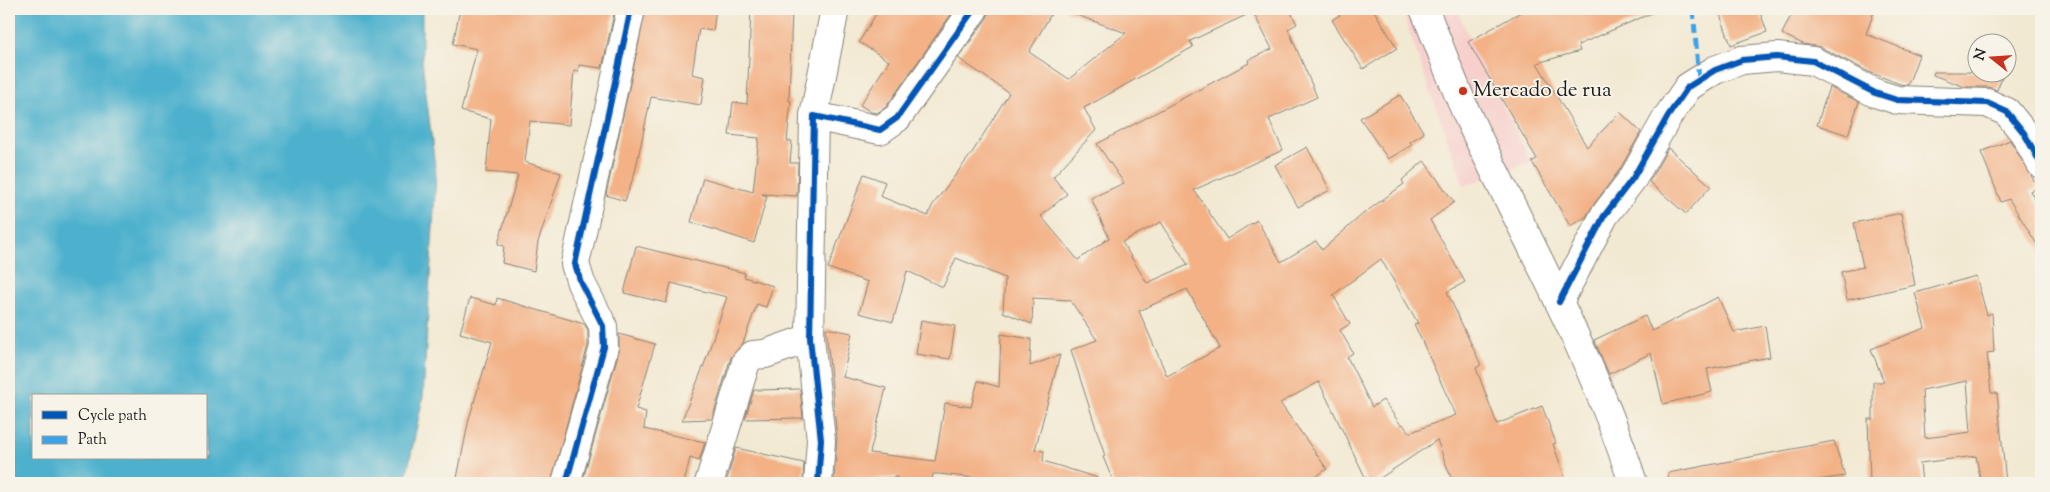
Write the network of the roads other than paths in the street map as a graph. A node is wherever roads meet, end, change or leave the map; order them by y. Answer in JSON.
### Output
{"nodes":[{"id":1,"x":631,"y":9,"type":"edge"},
{"id":2,"x":835,"y":9,"type":"edge"},
{"id":3,"x":974,"y":9,"type":"edge"},
{"id":4,"x":1424,"y":9,"type":"edge"},
{"id":5,"x":814,"y":116,"type":"junction"},
{"id":6,"x":2041,"y":164,"type":"edge"},
{"id":7,"x":1559,"y":302,"type":"junction"},
{"id":8,"x":810,"y":338,"type":"junction"},
{"id":9,"x":566,"y":483,"type":"edge"},
{"id":10,"x":709,"y":483,"type":"edge"},
{"id":11,"x":818,"y":483,"type":"edge"},
{"id":12,"x":1633,"y":483,"type":"edge"}],
"edges":[{"from":1,"to":9,"type":"street"},
{"from":2,"to":5,"type":"street"},
{"from":3,"to":5,"type":"street"},
{"from":4,"to":7,"type":"street"},
{"from":5,"to":8,"type":"street"},
{"from":6,"to":7,"type":"street"},
{"from":7,"to":12,"type":"street"},
{"from":8,"to":10,"type":"street"},
{"from":8,"to":11,"type":"street"}]}
